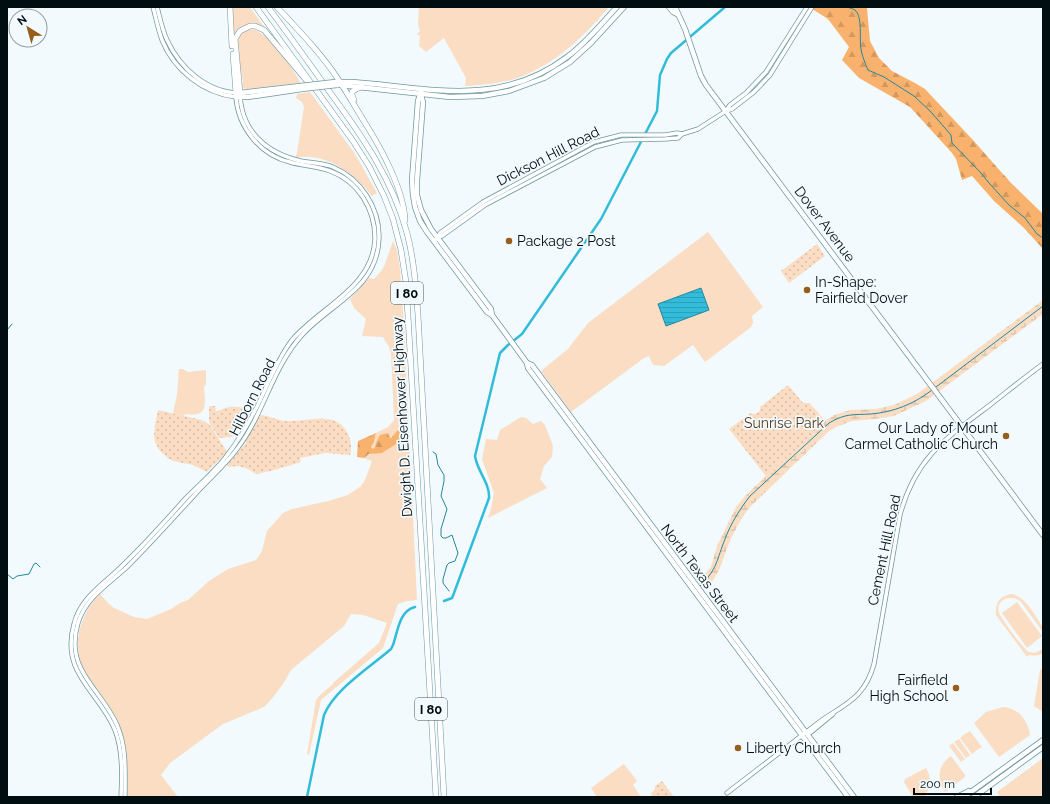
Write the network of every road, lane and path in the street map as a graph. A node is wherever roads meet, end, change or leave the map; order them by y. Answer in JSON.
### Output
{"nodes":[{"id":1,"x":153,"y":7,"type":"edge"},
{"id":2,"x":157,"y":7,"type":"edge"},
{"id":3,"x":230,"y":7,"type":"edge"},
{"id":4,"x":256,"y":7,"type":"edge"},
{"id":5,"x":268,"y":7,"type":"edge"},
{"id":6,"x":277,"y":7,"type":"edge"},
{"id":7,"x":617,"y":7,"type":"edge"},
{"id":8,"x":624,"y":7,"type":"edge"},
{"id":9,"x":669,"y":7,"type":"edge"},
{"id":10,"x":675,"y":7,"type":"edge"},
{"id":11,"x":806,"y":7,"type":"edge"},
{"id":12,"x":812,"y":7,"type":"edge"},
{"id":13,"x":677,"y":14,"type":"junction"},
{"id":14,"x":338,"y":84,"type":"junction"},
{"id":15,"x":362,"y":87,"type":"junction"},
{"id":16,"x":422,"y":89,"type":"junction"},
{"id":17,"x":317,"y":91,"type":"junction"},
{"id":18,"x":421,"y":94,"type":"junction"},
{"id":19,"x":238,"y":95,"type":"junction"},
{"id":20,"x":726,"y":111,"type":"junction"},
{"id":21,"x":371,"y":131,"type":"junction"},
{"id":22,"x":682,"y":134,"type":"junction"},
{"id":23,"x":405,"y":228,"type":"junction"},
{"id":24,"x":436,"y":239,"type":"junction"},
{"id":25,"x":1043,"y":364,"type":"edge"},
{"id":26,"x":962,"y":426,"type":"junction"},
{"id":27,"x":1043,"y":535,"type":"edge"},
{"id":28,"x":804,"y":735,"type":"junction"},
{"id":29,"x":1043,"y":740,"type":"edge"},
{"id":30,"x":1043,"y":747,"type":"edge"},
{"id":31,"x":986,"y":785,"type":"junction"},
{"id":32,"x":727,"y":793,"type":"dead end"},
{"id":33,"x":121,"y":797,"type":"edge"},
{"id":34,"x":125,"y":797,"type":"edge"},
{"id":35,"x":436,"y":797,"type":"edge"},
{"id":36,"x":444,"y":797,"type":"edge"},
{"id":37,"x":848,"y":797,"type":"edge"},
{"id":38,"x":854,"y":797,"type":"edge"},
{"id":39,"x":957,"y":797,"type":"edge"},
{"id":40,"x":964,"y":797,"type":"edge"},
{"id":41,"x":974,"y":797,"type":"edge"},
{"id":42,"x":977,"y":797,"type":"edge"}],
"edges":[{"from":1,"to":19,"type":"street"},
{"from":2,"to":19,"type":"street"},
{"from":3,"to":19,"type":"highway"},
{"from":4,"to":17,"type":"highway","name":"Dwight D. Eisenhower Highway","number":"I 80"},
{"from":5,"to":23,"type":"highway","name":"Dwight D. Eisenhower Highway","number":"I 80"},
{"from":6,"to":14,"type":"highway"},
{"from":7,"to":16,"type":"main road"},
{"from":8,"to":18,"type":"main road"},
{"from":9,"to":13,"type":"main road","name":"Dover Avenue"},
{"from":10,"to":13,"type":"main road","name":"Dover Avenue"},
{"from":11,"to":20,"type":"street","name":"Dickson Hill Road"},
{"from":12,"to":20,"type":"street","name":"Dickson Hill Road"},
{"from":13,"to":20,"type":"main road","name":"Dover Avenue"},
{"from":14,"to":15,"type":"main road"},
{"from":14,"to":16,"type":"main road"},
{"from":14,"to":19,"type":"main road","bridge":true},
{"from":14,"to":21,"type":"highway"},
{"from":15,"to":18,"type":"main road"},
{"from":15,"to":21,"type":"highway"},
{"from":16,"to":18,"type":"main road","name":"North Texas Street"},
{"from":17,"to":19,"type":"highway"},
{"from":17,"to":35,"type":"highway","name":"Dwight D. Eisenhower Highway","number":"I 80"},
{"from":18,"to":24,"type":"main road","name":"North Texas Street"},
{"from":19,"to":33,"type":"street","name":"Hilborn Road"},
{"from":19,"to":34,"type":"street","name":"Hilborn Road"},
{"from":20,"to":22,"type":"street","name":"Dickson Hill Road"},
{"from":20,"to":26,"type":"main road","name":"Dover Avenue"},
{"from":21,"to":23,"type":"highway"},
{"from":22,"to":24,"type":"street","name":"Dickson Hill Road"},
{"from":22,"to":24,"type":"street","name":"Dickson Hill Road"},
{"from":23,"to":36,"type":"highway","name":"Dwight D. Eisenhower Highway","number":"I 80"},
{"from":24,"to":28,"type":"main road","name":"North Texas Street"},
{"from":25,"to":26,"type":"street","name":"Cement Hill Road"},
{"from":26,"to":27,"type":"main road","name":"Dover Avenue"},
{"from":26,"to":28,"type":"street","name":"Cement Hill Road"},
{"from":28,"to":32,"type":"street","name":"Cement Hill Road"},
{"from":28,"to":37,"type":"main road","name":"North Texas Street"},
{"from":28,"to":38,"type":"main road","name":"North Texas Street"},
{"from":29,"to":31,"type":"main road"},
{"from":30,"to":31,"type":"main road"},
{"from":31,"to":39,"type":"main road"},
{"from":31,"to":40,"type":"main road"},
{"from":31,"to":41,"type":"main road"},
{"from":31,"to":42,"type":"main road"}]}
